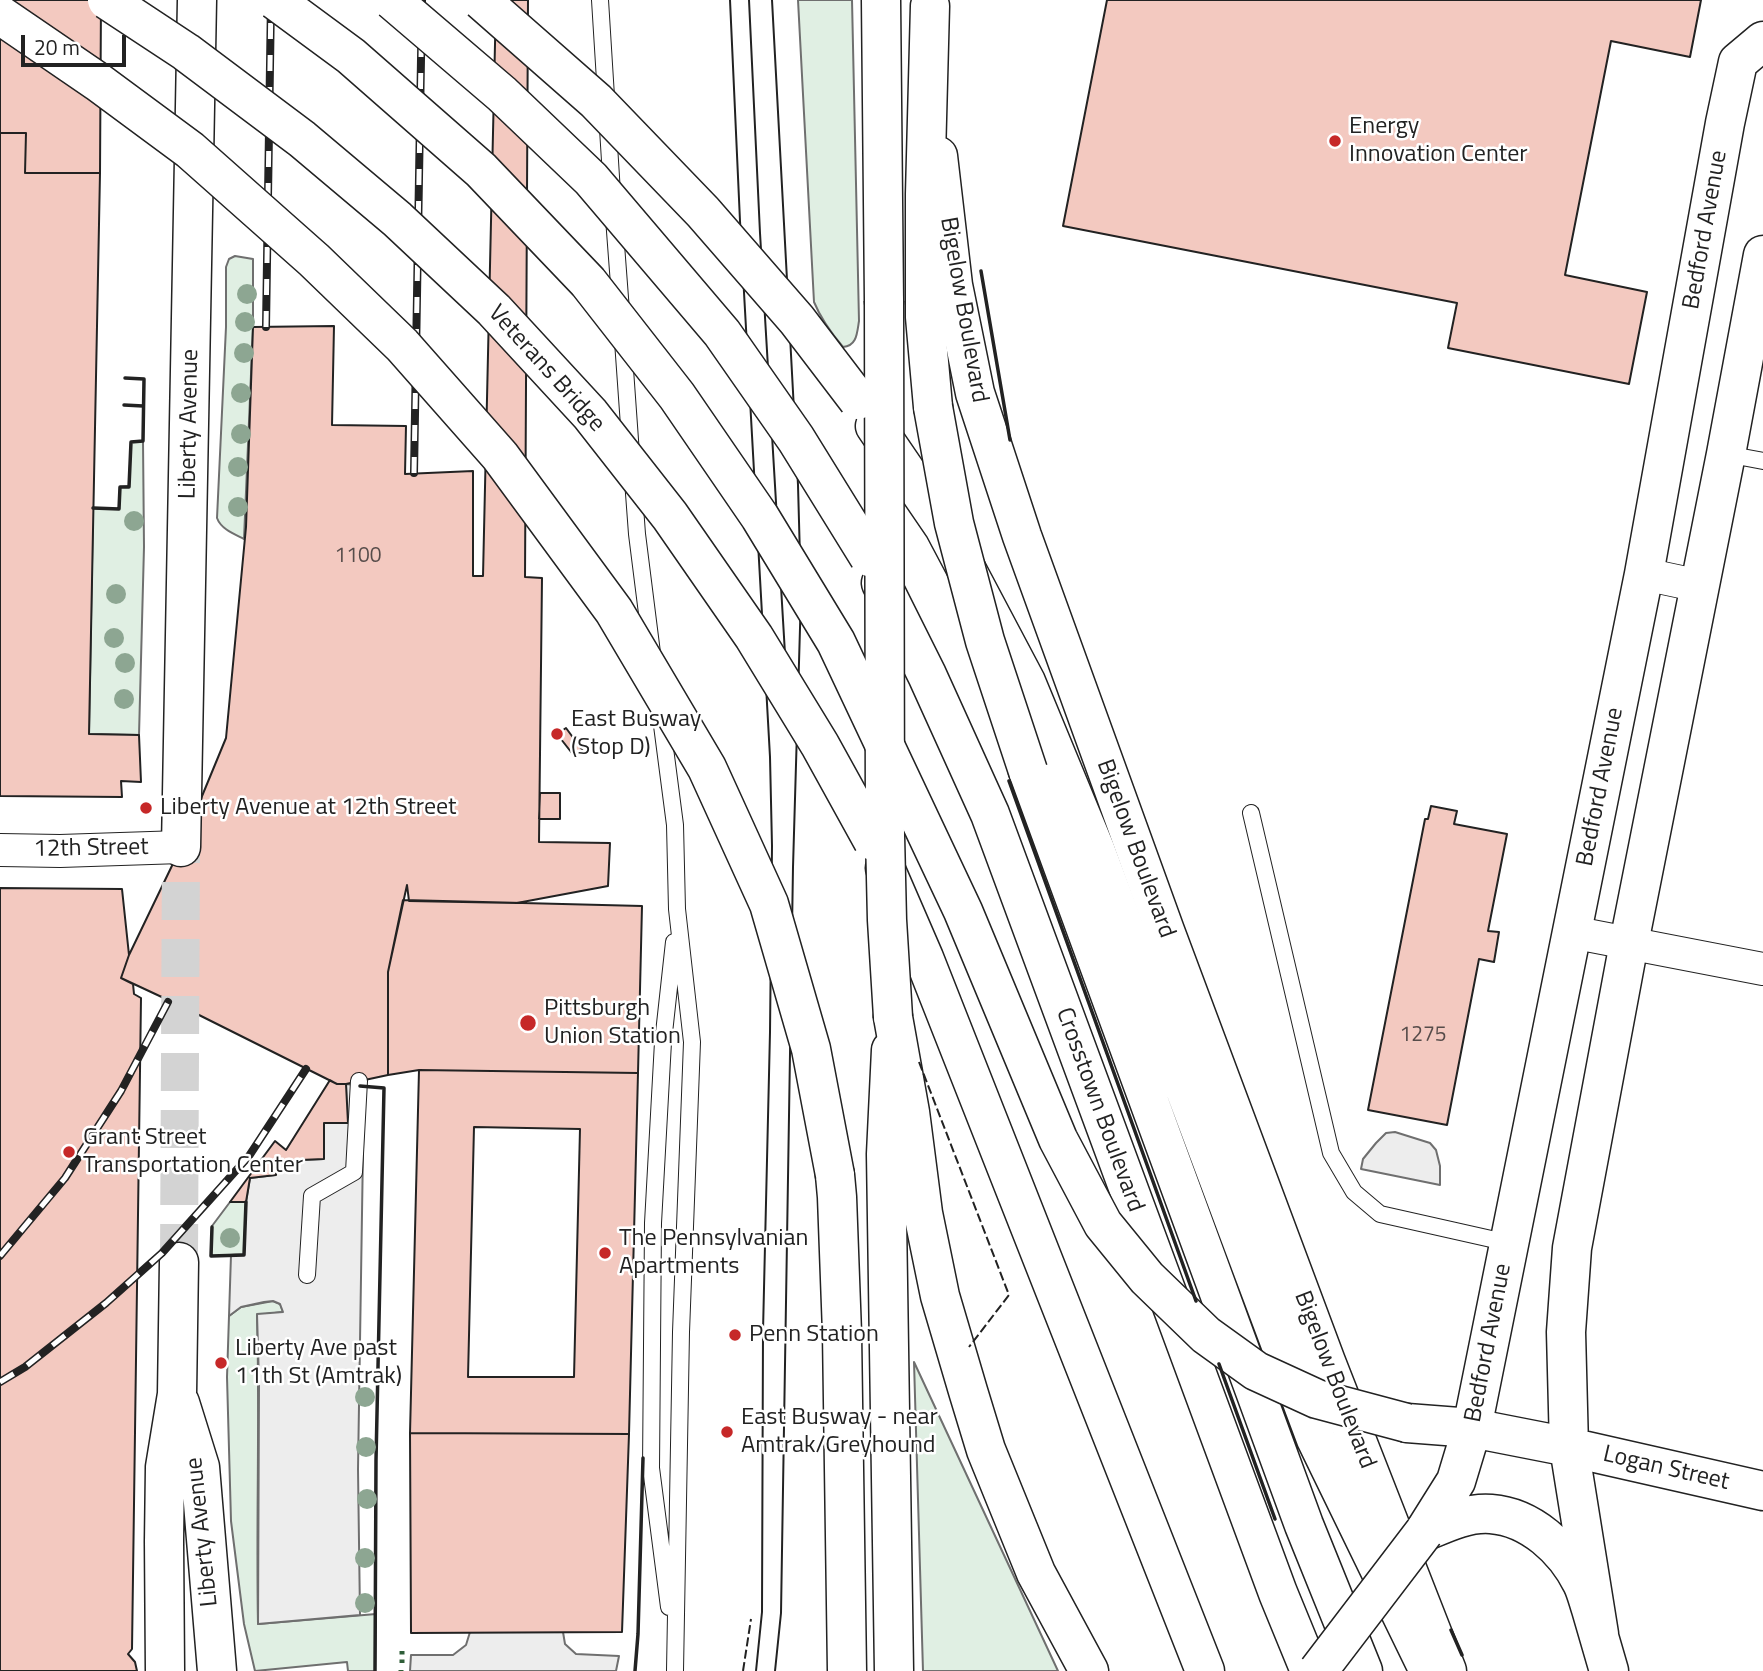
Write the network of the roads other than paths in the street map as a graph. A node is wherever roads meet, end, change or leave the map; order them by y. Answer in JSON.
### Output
{"nodes":[{"id":1,"x":107,"y":0,"type":"edge"},
{"id":2,"x":197,"y":0,"type":"edge"},
{"id":3,"x":275,"y":0,"type":"edge"},
{"id":4,"x":392,"y":0,"type":"edge"},
{"id":5,"x":481,"y":0,"type":"edge"},
{"id":6,"x":600,"y":0,"type":"edge"},
{"id":7,"x":881,"y":0,"type":"edge"},
{"id":8,"x":930,"y":3,"type":"edge"},
{"id":9,"x":0,"y":15,"type":"edge"},
{"id":10,"x":1763,"y":27,"type":"edge"},
{"id":11,"x":1763,"y":42,"type":"edge"},
{"id":12,"x":1763,"y":255,"type":"edge"},
{"id":13,"x":1726,"y":454,"type":"junction"},
{"id":14,"x":1763,"y":461,"type":"edge"},
{"id":15,"x":1644,"y":574,"type":"junction"},
{"id":16,"x":1700,"y":586,"type":"junction"},
{"id":17,"x":1251,"y":813,"type":"dead end"},
{"id":18,"x":181,"y":847,"type":"joint"},
{"id":19,"x":0,"y":850,"type":"edge"},
{"id":20,"x":677,"y":909,"type":"junction"},
{"id":21,"x":1572,"y":932,"type":"junction"},
{"id":22,"x":1629,"y":943,"type":"junction"},
{"id":23,"x":1763,"y":969,"type":"edge"},
{"id":24,"x":893,"y":1017,"type":"junction"},
{"id":25,"x":359,"y":1081,"type":"dead end"},
{"id":26,"x":1509,"y":1243,"type":"junction"},
{"id":27,"x":179,"y":1262,"type":"tunnel mouth"},
{"id":28,"x":307,"y":1275,"type":"dead end"},
{"id":29,"x":177,"y":1394,"type":"junction"},
{"id":30,"x":1472,"y":1428,"type":"junction"},
{"id":31,"x":1569,"y":1447,"type":"junction"},
{"id":32,"x":1763,"y":1491,"type":"edge"},
{"id":33,"x":1424,"y":1532,"type":"junction"},
{"id":34,"x":1599,"y":1634,"type":"junction"},
{"id":35,"x":677,"y":1668,"type":"edge"},
{"id":36,"x":165,"y":1671,"type":"edge"},
{"id":37,"x":216,"y":1671,"type":"edge"},
{"id":38,"x":847,"y":1671,"type":"edge"},
{"id":39,"x":894,"y":1671,"type":"edge"},
{"id":40,"x":1088,"y":1671,"type":"edge"},
{"id":41,"x":1205,"y":1671,"type":"edge"},
{"id":42,"x":1310,"y":1671,"type":"edge"},
{"id":43,"x":1318,"y":1671,"type":"edge"},
{"id":44,"x":1363,"y":1671,"type":"edge"},
{"id":45,"x":1429,"y":1671,"type":"edge"},
{"id":46,"x":1447,"y":1671,"type":"edge"},
{"id":47,"x":1609,"y":1671,"type":"edge"}],
"edges":[{"from":1,"to":41,"type":"main road","name":"Veterans Bridge","bridge":true},
{"from":2,"to":18,"type":"main road","name":"Liberty Avenue"},
{"from":3,"to":30,"type":"main road","name":"Logan Street","bridge":true},
{"from":4,"to":42,"type":"main road","name":"Crosstown Boulevard","bridge":true},
{"from":5,"to":45,"type":"main road","bridge":true},
{"from":6,"to":20,"type":"lane"},
{"from":7,"to":24,"type":"main road","bridge":true},
{"from":8,"to":44,"type":"main road","bridge":true},
{"from":8,"to":46,"type":"main road","name":"Bigelow Boulevard"},
{"from":9,"to":38,"type":"main road","bridge":true},
{"from":10,"to":11,"type":"main road","name":"Bedford Avenue"},
{"from":11,"to":15,"type":"main road","name":"Bedford Avenue"},
{"from":12,"to":13,"type":"main road"},
{"from":13,"to":14,"type":"lane"},
{"from":13,"to":16,"type":"main road"},
{"from":15,"to":16,"type":"street"},
{"from":15,"to":21,"type":"main road","name":"Bedford Avenue"},
{"from":16,"to":22,"type":"main road"},
{"from":17,"to":26,"type":"lane"},
{"from":18,"to":19,"type":"street","name":"12th Street"},
{"from":20,"to":35,"type":"lane"},
{"from":20,"to":35,"type":"lane"},
{"from":21,"to":22,"type":"street"},
{"from":21,"to":26,"type":"main road","name":"Bedford Avenue"},
{"from":22,"to":23,"type":"street"},
{"from":22,"to":31,"type":"main road"},
{"from":24,"to":39,"type":"main road"},
{"from":24,"to":40,"type":"main road"},
{"from":25,"to":28,"type":"lane"},
{"from":26,"to":30,"type":"main road","name":"Bedford Avenue"},
{"from":27,"to":29,"type":"main road","name":"Liberty Avenue"},
{"from":29,"to":36,"type":"main road","name":"Liberty Avenue"},
{"from":29,"to":37,"type":"main road","name":"Liberty Avenue"},
{"from":30,"to":31,"type":"main road","name":"Logan Street"},
{"from":30,"to":33,"type":"main road","name":"Bedford Avenue"},
{"from":31,"to":32,"type":"main road","name":"Logan Street"},
{"from":31,"to":34,"type":"main road"},
{"from":33,"to":34,"type":"main road"},
{"from":33,"to":43,"type":"main road","name":"Bedford Avenue","bridge":true},
{"from":34,"to":47,"type":"main road"}]}
